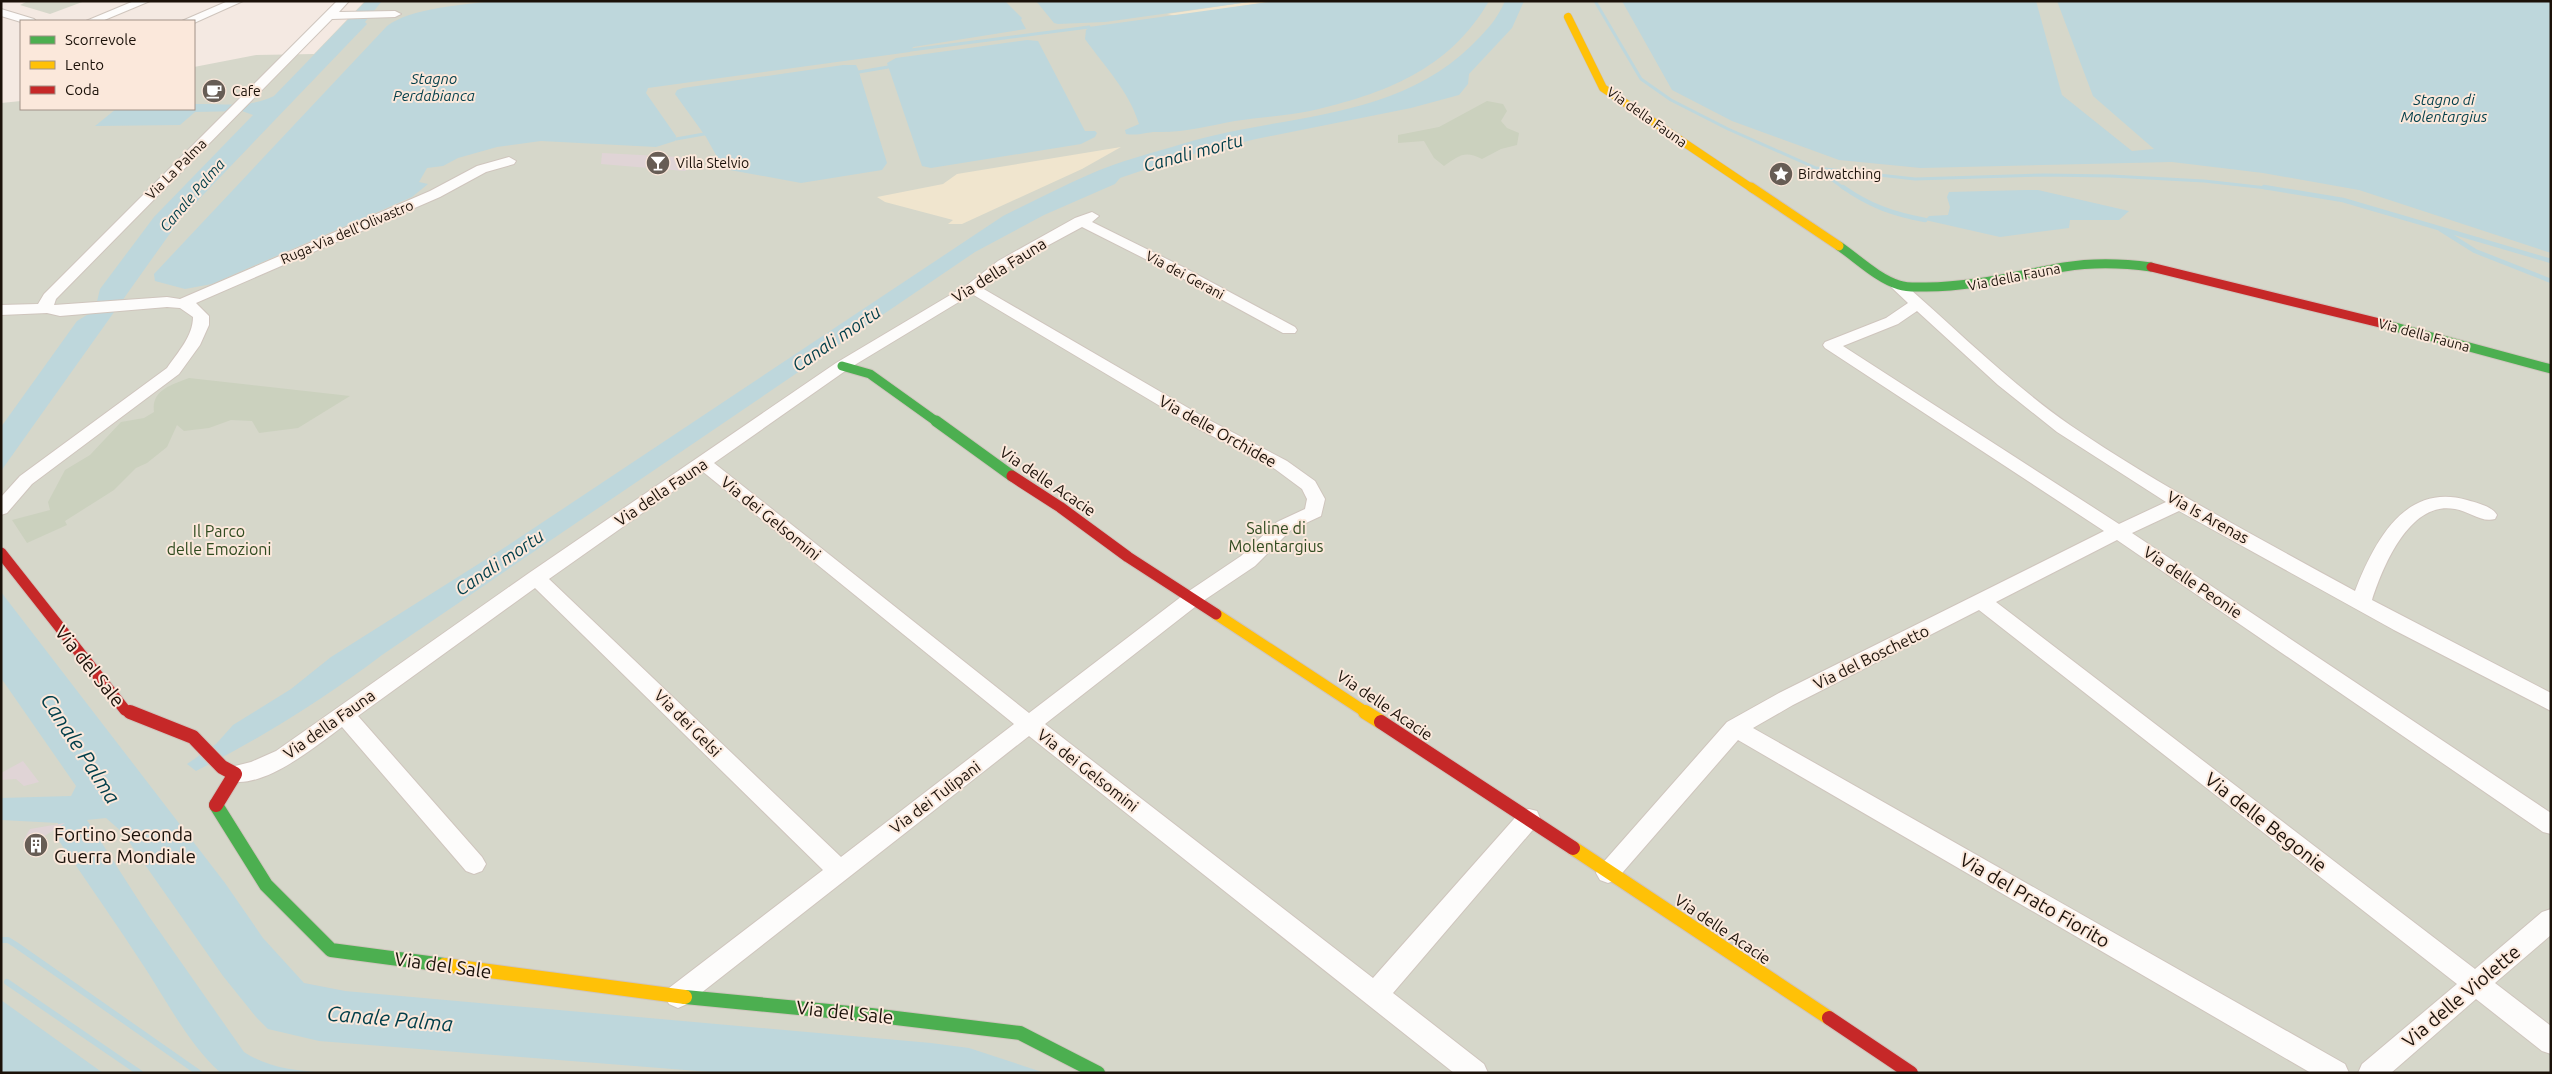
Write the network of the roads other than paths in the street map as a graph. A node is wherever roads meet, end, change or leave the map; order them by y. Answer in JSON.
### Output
{"nodes":[{"id":1,"x":146,"y":1,"type":"edge"},
{"id":2,"x":238,"y":1,"type":"edge"},
{"id":3,"x":344,"y":1,"type":"edge"},
{"id":4,"x":393,"y":1,"type":"edge"},
{"id":5,"x":1,"y":12,"type":"edge"},
{"id":6,"x":395,"y":14,"type":"dead end"},
{"id":7,"x":378,"y":15,"type":"junction"},
{"id":8,"x":329,"y":16,"type":"junction"},
{"id":9,"x":349,"y":16,"type":"joint"},
{"id":10,"x":17,"y":17,"type":"junction"},
{"id":11,"x":1568,"y":17,"type":"dead end"},
{"id":12,"x":27,"y":20,"type":"edge"},
{"id":13,"x":95,"y":20,"type":"edge"},
{"id":14,"x":190,"y":20,"type":"edge"},
{"id":15,"x":1,"y":23,"type":"edge"},
{"id":16,"x":509,"y":161,"type":"dead end"},
{"id":17,"x":1086,"y":218,"type":"joint"},
{"id":18,"x":1897,"y":285,"type":"junction"},
{"id":19,"x":972,"y":288,"type":"junction"},
{"id":20,"x":184,"y":303,"type":"junction"},
{"id":21,"x":1916,"y":304,"type":"junction"},
{"id":22,"x":47,"y":308,"type":"junction"},
{"id":23,"x":1,"y":310,"type":"edge"},
{"id":24,"x":1289,"y":330,"type":"dead end"},
{"id":25,"x":842,"y":366,"type":"junction"},
{"id":26,"x":2551,"y":369,"type":"edge"},
{"id":27,"x":703,"y":463,"type":"junction"},
{"id":28,"x":2180,"y":503,"type":"junction"},
{"id":29,"x":1,"y":509,"type":"edge"},
{"id":30,"x":2488,"y":515,"type":"dead end"},
{"id":31,"x":2118,"y":532,"type":"junction"},
{"id":32,"x":1,"y":553,"type":"edge"},
{"id":33,"x":536,"y":578,"type":"junction"},
{"id":34,"x":1193,"y":598,"type":"junction"},
{"id":35,"x":1982,"y":602,"type":"junction"},
{"id":36,"x":2361,"y":602,"type":"junction"},
{"id":37,"x":2551,"y":703,"type":"edge"},
{"id":38,"x":344,"y":714,"type":"junction"},
{"id":39,"x":1030,"y":725,"type":"junction"},
{"id":40,"x":1734,"y":728,"type":"junction"},
{"id":41,"x":235,"y":774,"type":"junction"},
{"id":42,"x":1529,"y":818,"type":"junction"},
{"id":43,"x":2551,"y":825,"type":"edge"},
{"id":44,"x":474,"y":864,"type":"dead end"},
{"id":45,"x":839,"y":870,"type":"junction"},
{"id":46,"x":1608,"y":872,"type":"junction"},
{"id":47,"x":2551,"y":920,"type":"edge"},
{"id":48,"x":2474,"y":984,"type":"junction"},
{"id":49,"x":1375,"y":995,"type":"junction"},
{"id":50,"x":678,"y":996,"type":"junction"},
{"id":51,"x":2551,"y":1042,"type":"edge"},
{"id":52,"x":1098,"y":1073,"type":"edge"},
{"id":53,"x":1475,"y":1073,"type":"edge"},
{"id":54,"x":1910,"y":1073,"type":"edge"},
{"id":55,"x":2336,"y":1073,"type":"edge"},
{"id":56,"x":2372,"y":1073,"type":"edge"}],
"edges":[{"from":1,"to":13,"type":"street"},
{"from":2,"to":14,"type":"street"},
{"from":3,"to":8,"type":"street","name":"Via La Palma"},
{"from":4,"to":7,"type":"street"},
{"from":5,"to":10,"type":"street"},
{"from":6,"to":7,"type":"street"},
{"from":7,"to":9,"type":"street"},
{"from":8,"to":9,"type":"street"},
{"from":8,"to":22,"type":"street","name":"Via La Palma"},
{"from":10,"to":12,"type":"street"},
{"from":10,"to":15,"type":"street"},
{"from":11,"to":18,"type":"street","name":"Via della Fauna"},
{"from":16,"to":20,"type":"street","name":"Ruga-Via dell'Olivastro"},
{"from":17,"to":19,"type":"street","name":"Via della Fauna"},
{"from":17,"to":24,"type":"street","name":"Via dei Gerani"},
{"from":18,"to":21,"type":"street","name":"Via Is Arenas"},
{"from":18,"to":26,"type":"street","name":"Via della Fauna"},
{"from":19,"to":25,"type":"street","name":"Via della Fauna"},
{"from":19,"to":34,"type":"street","name":"Via delle Orchidee"},
{"from":20,"to":22,"type":"street"},
{"from":20,"to":29,"type":"street"},
{"from":21,"to":28,"type":"street","name":"Via Is Arenas"},
{"from":21,"to":31,"type":"street","name":"Via delle Peonie"},
{"from":22,"to":23,"type":"street"},
{"from":25,"to":27,"type":"street","name":"Via della Fauna"},
{"from":25,"to":34,"type":"street","name":"Via delle Acacie"},
{"from":27,"to":33,"type":"street","name":"Via della Fauna"},
{"from":27,"to":39,"type":"street","name":"Via dei Gelsomini"},
{"from":28,"to":31,"type":"street","name":"Via del Boschetto"},
{"from":28,"to":36,"type":"street","name":"Via Is Arenas"},
{"from":30,"to":36,"type":"street"},
{"from":31,"to":35,"type":"street","name":"Via del Boschetto"},
{"from":31,"to":43,"type":"street","name":"Via delle Peonie"},
{"from":32,"to":41,"type":"street","name":"Via del Sale"},
{"from":33,"to":38,"type":"street","name":"Via della Fauna"},
{"from":33,"to":45,"type":"street","name":"Via dei Gelsi"},
{"from":34,"to":39,"type":"street","name":"Via dei Tulipani"},
{"from":34,"to":42,"type":"street","name":"Via delle Acacie"},
{"from":35,"to":40,"type":"street","name":"Via del Boschetto"},
{"from":35,"to":48,"type":"street","name":"Via delle Begonie"},
{"from":36,"to":37,"type":"street","name":"Via Is Arenas"},
{"from":38,"to":41,"type":"street","name":"Via della Fauna"},
{"from":38,"to":44,"type":"street"},
{"from":39,"to":45,"type":"street","name":"Via dei Tulipani"},
{"from":39,"to":49,"type":"street","name":"Via dei Gelsomini"},
{"from":40,"to":46,"type":"street","name":"Via del Boschetto"},
{"from":40,"to":55,"type":"street","name":"Via del Prato Fiorito"},
{"from":41,"to":50,"type":"street","name":"Via del Sale"},
{"from":42,"to":46,"type":"street","name":"Via delle Acacie"},
{"from":42,"to":49,"type":"street"},
{"from":45,"to":50,"type":"street","name":"Via dei Tulipani"},
{"from":46,"to":54,"type":"street","name":"Via delle Acacie"},
{"from":47,"to":48,"type":"street","name":"Via delle Violette"},
{"from":48,"to":51,"type":"street","name":"Via delle Begonie"},
{"from":48,"to":56,"type":"street","name":"Via delle Violette"},
{"from":49,"to":53,"type":"street","name":"Via dei Gelsomini"},
{"from":50,"to":52,"type":"street","name":"Via del Sale"}]}
